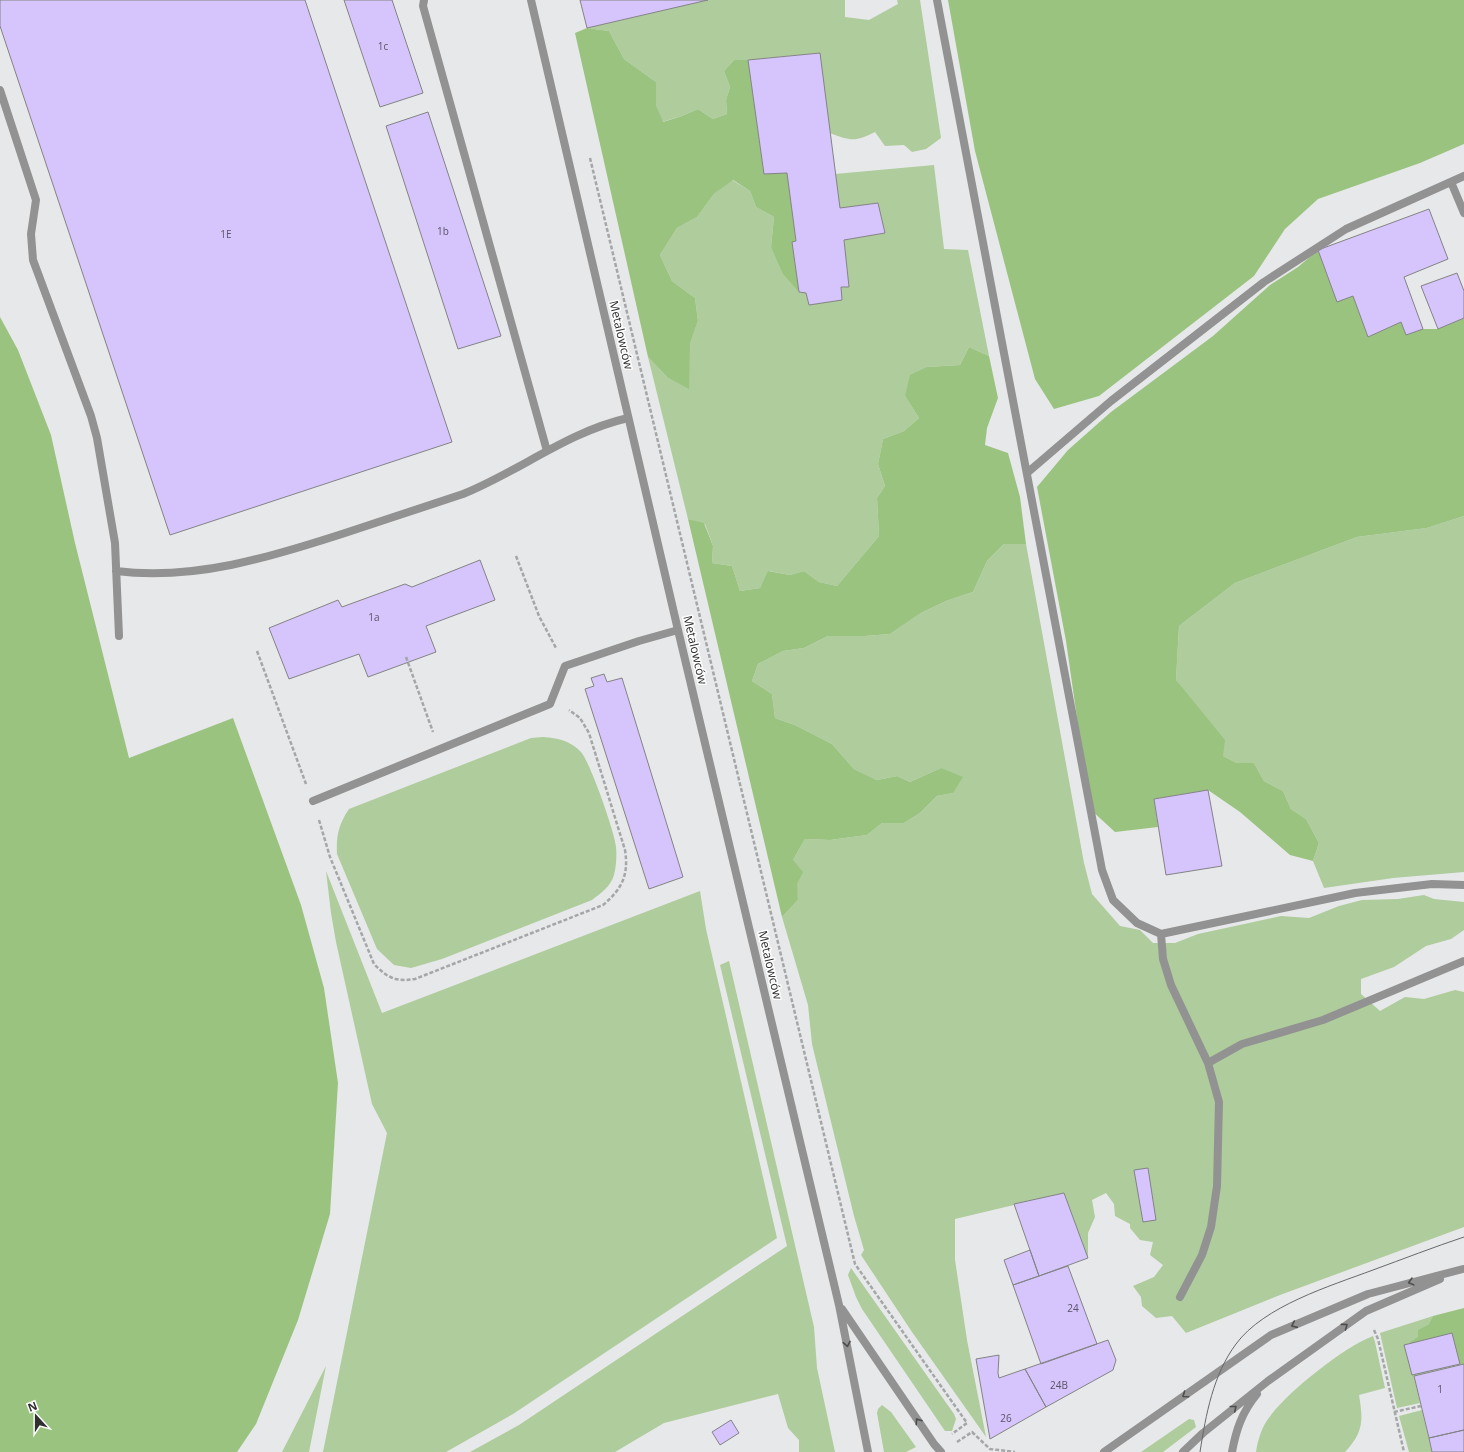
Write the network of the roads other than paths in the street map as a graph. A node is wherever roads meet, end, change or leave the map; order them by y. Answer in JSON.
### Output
{"nodes":[{"id":1,"x":424,"y":0,"type":"edge"},
{"id":2,"x":531,"y":0,"type":"edge"},
{"id":3,"x":937,"y":0,"type":"edge"},
{"id":4,"x":0,"y":90,"type":"edge"},
{"id":5,"x":1464,"y":176,"type":"edge"},
{"id":6,"x":1451,"y":182,"type":"junction"},
{"id":7,"x":1464,"y":213,"type":"edge"},
{"id":8,"x":628,"y":418,"type":"junction"},
{"id":9,"x":547,"y":451,"type":"junction"},
{"id":10,"x":1027,"y":473,"type":"junction"},
{"id":11,"x":116,"y":571,"type":"junction"},
{"id":12,"x":678,"y":630,"type":"junction"},
{"id":13,"x":119,"y":636,"type":"dead end"},
{"id":14,"x":313,"y":800,"type":"road end"},
{"id":15,"x":1464,"y":885,"type":"edge"},
{"id":16,"x":1161,"y":934,"type":"junction"},
{"id":17,"x":1464,"y":961,"type":"edge"},
{"id":18,"x":1208,"y":1063,"type":"junction"},
{"id":19,"x":1463,"y":1268,"type":"edge"},
{"id":20,"x":1180,"y":1297,"type":"dead end"},
{"id":21,"x":839,"y":1306,"type":"junction"},
{"id":22,"x":1268,"y":1381,"type":"junction"},
{"id":23,"x":868,"y":1452,"type":"edge"},
{"id":24,"x":941,"y":1452,"type":"edge"},
{"id":25,"x":1104,"y":1452,"type":"edge"},
{"id":26,"x":1184,"y":1452,"type":"edge"},
{"id":27,"x":1232,"y":1452,"type":"edge"}],
"edges":[{"from":1,"to":9,"type":"street"},
{"from":2,"to":8,"type":"street","name":"Metalowców"},
{"from":3,"to":10,"type":"street"},
{"from":4,"to":11,"type":"street"},
{"from":5,"to":6,"type":"street"},
{"from":6,"to":7,"type":"street"},
{"from":6,"to":10,"type":"street"},
{"from":8,"to":9,"type":"street"},
{"from":8,"to":12,"type":"street","name":"Metalowców"},
{"from":9,"to":11,"type":"street"},
{"from":10,"to":16,"type":"street"},
{"from":11,"to":13,"type":"street"},
{"from":12,"to":14,"type":"street"},
{"from":12,"to":21,"type":"street","name":"Metalowców"},
{"from":15,"to":16,"type":"street"},
{"from":16,"to":18,"type":"street"},
{"from":17,"to":18,"type":"street"},
{"from":18,"to":20,"type":"street"},
{"from":22,"to":19,"type":"street","one_way":true},
{"from":19,"to":25,"type":"street","one_way":true},
{"from":21,"to":23,"type":"street","name":"Metalowców","one_way":true},
{"from":24,"to":21,"type":"street","one_way":true},
{"from":26,"to":22,"type":"street","one_way":true},
{"from":22,"to":27,"type":"street"}]}
